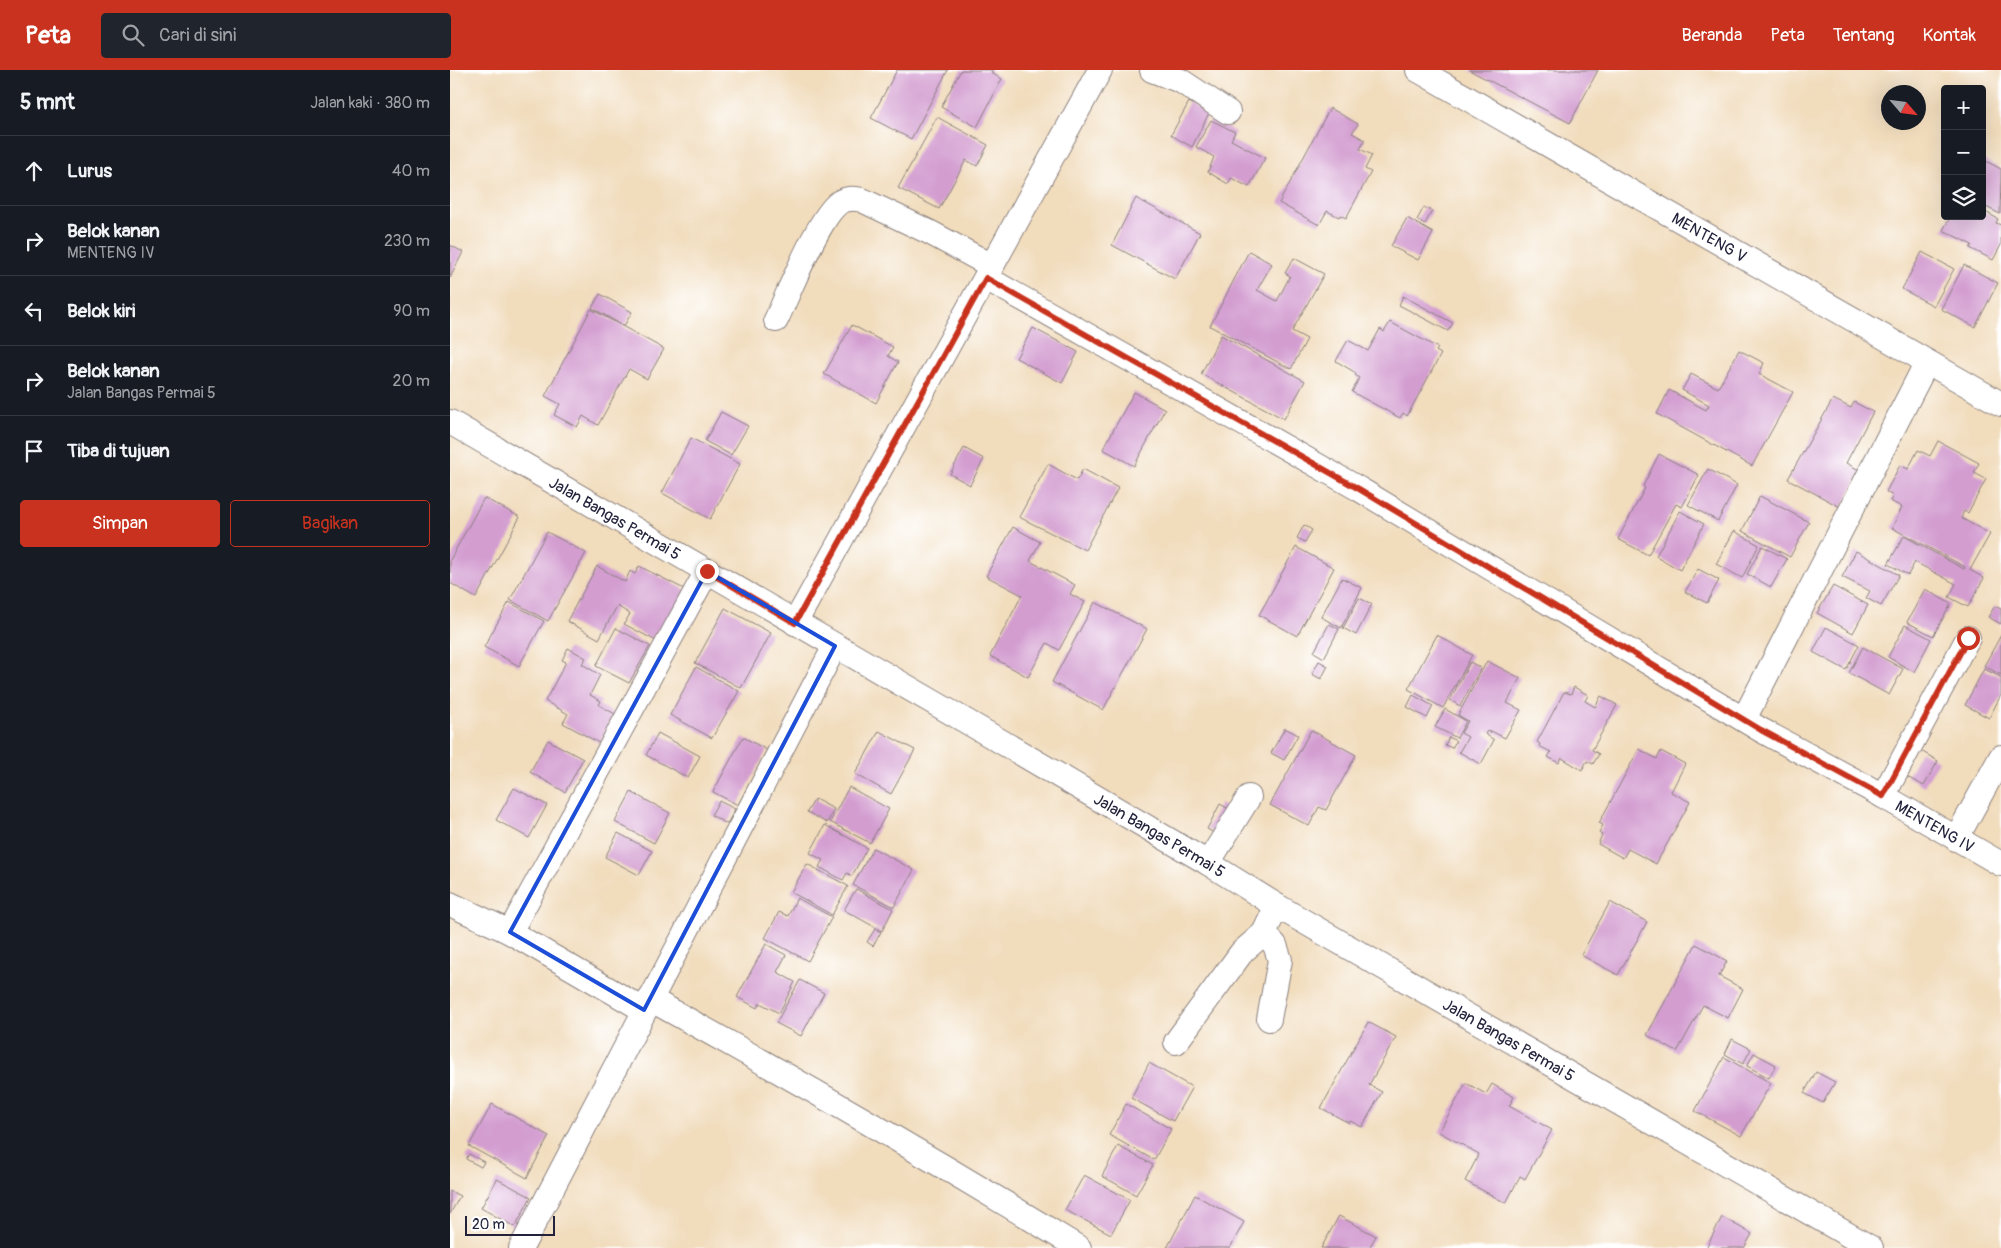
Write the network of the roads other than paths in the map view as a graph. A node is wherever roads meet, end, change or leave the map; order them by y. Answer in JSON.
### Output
{"nodes":[{"id":1,"x":1100,"y":70,"type":"edge"},
{"id":2,"x":1152,"y":70,"type":"edge"},
{"id":3,"x":1418,"y":70,"type":"edge"},
{"id":4,"x":1228,"y":112,"type":"dead end"},
{"id":5,"x":989,"y":272,"type":"junction"},
{"id":6,"x":776,"y":320,"type":"dead end"},
{"id":7,"x":1927,"y":362,"type":"junction"},
{"id":8,"x":2001,"y":404,"type":"edge"},
{"id":9,"x":450,"y":422,"type":"edge"},
{"id":10,"x":707,"y":571,"type":"junction"},
{"id":11,"x":795,"y":623,"type":"junction"},
{"id":12,"x":1968,"y":638,"type":"dead end"},
{"id":13,"x":835,"y":646,"type":"junction"},
{"id":14,"x":1744,"y":720,"type":"junction"},
{"id":15,"x":2001,"y":757,"type":"edge"},
{"id":16,"x":1249,"y":796,"type":"dead end"},
{"id":17,"x":1883,"y":796,"type":"junction"},
{"id":18,"x":1956,"y":839,"type":"junction"},
{"id":19,"x":1208,"y":863,"type":"junction"},
{"id":20,"x":2001,"y":864,"type":"edge"},
{"id":21,"x":450,"y":904,"type":"edge"},
{"id":22,"x":1277,"y":906,"type":"junction"},
{"id":23,"x":510,"y":932,"type":"junction"},
{"id":24,"x":1264,"y":933,"type":"junction"},
{"id":25,"x":647,"y":1004,"type":"junction"},
{"id":26,"x":1269,"y":1019,"type":"dead end"},
{"id":27,"x":1176,"y":1042,"type":"dead end"},
{"id":28,"x":522,"y":1248,"type":"edge"},
{"id":29,"x":1079,"y":1248,"type":"edge"},
{"id":30,"x":1871,"y":1248,"type":"edge"}],
"edges":[{"from":1,"to":5,"type":"street"},
{"from":2,"to":4,"type":"street"},
{"from":3,"to":7,"type":"street","name":"MENTENG V"},
{"from":5,"to":6,"type":"street","name":"MENTENG IV"},
{"from":5,"to":11,"type":"street"},
{"from":5,"to":14,"type":"street","name":"MENTENG IV"},
{"from":7,"to":8,"type":"street","name":"MENTENG V"},
{"from":7,"to":14,"type":"street"},
{"from":9,"to":10,"type":"street","name":"Jalan Bangas Permai 5"},
{"from":10,"to":11,"type":"street","name":"Jalan Bangas Permai 5"},
{"from":10,"to":23,"type":"street"},
{"from":11,"to":13,"type":"street","name":"Jalan Bangas Permai 5"},
{"from":12,"to":17,"type":"street"},
{"from":13,"to":19,"type":"street","name":"Jalan Bangas Permai 5"},
{"from":13,"to":25,"type":"street"},
{"from":14,"to":17,"type":"street","name":"MENTENG IV"},
{"from":15,"to":18,"type":"street"},
{"from":16,"to":19,"type":"street"},
{"from":17,"to":18,"type":"street","name":"MENTENG IV"},
{"from":18,"to":20,"type":"street","name":"MENTENG IV"},
{"from":19,"to":22,"type":"street","name":"Jalan Bangas Permai 5"},
{"from":21,"to":23,"type":"street"},
{"from":22,"to":24,"type":"street"},
{"from":22,"to":30,"type":"street","name":"Jalan Bangas Permai 5"},
{"from":23,"to":25,"type":"street"},
{"from":24,"to":26,"type":"street"},
{"from":24,"to":27,"type":"street"},
{"from":25,"to":28,"type":"street"},
{"from":25,"to":29,"type":"street"}]}
